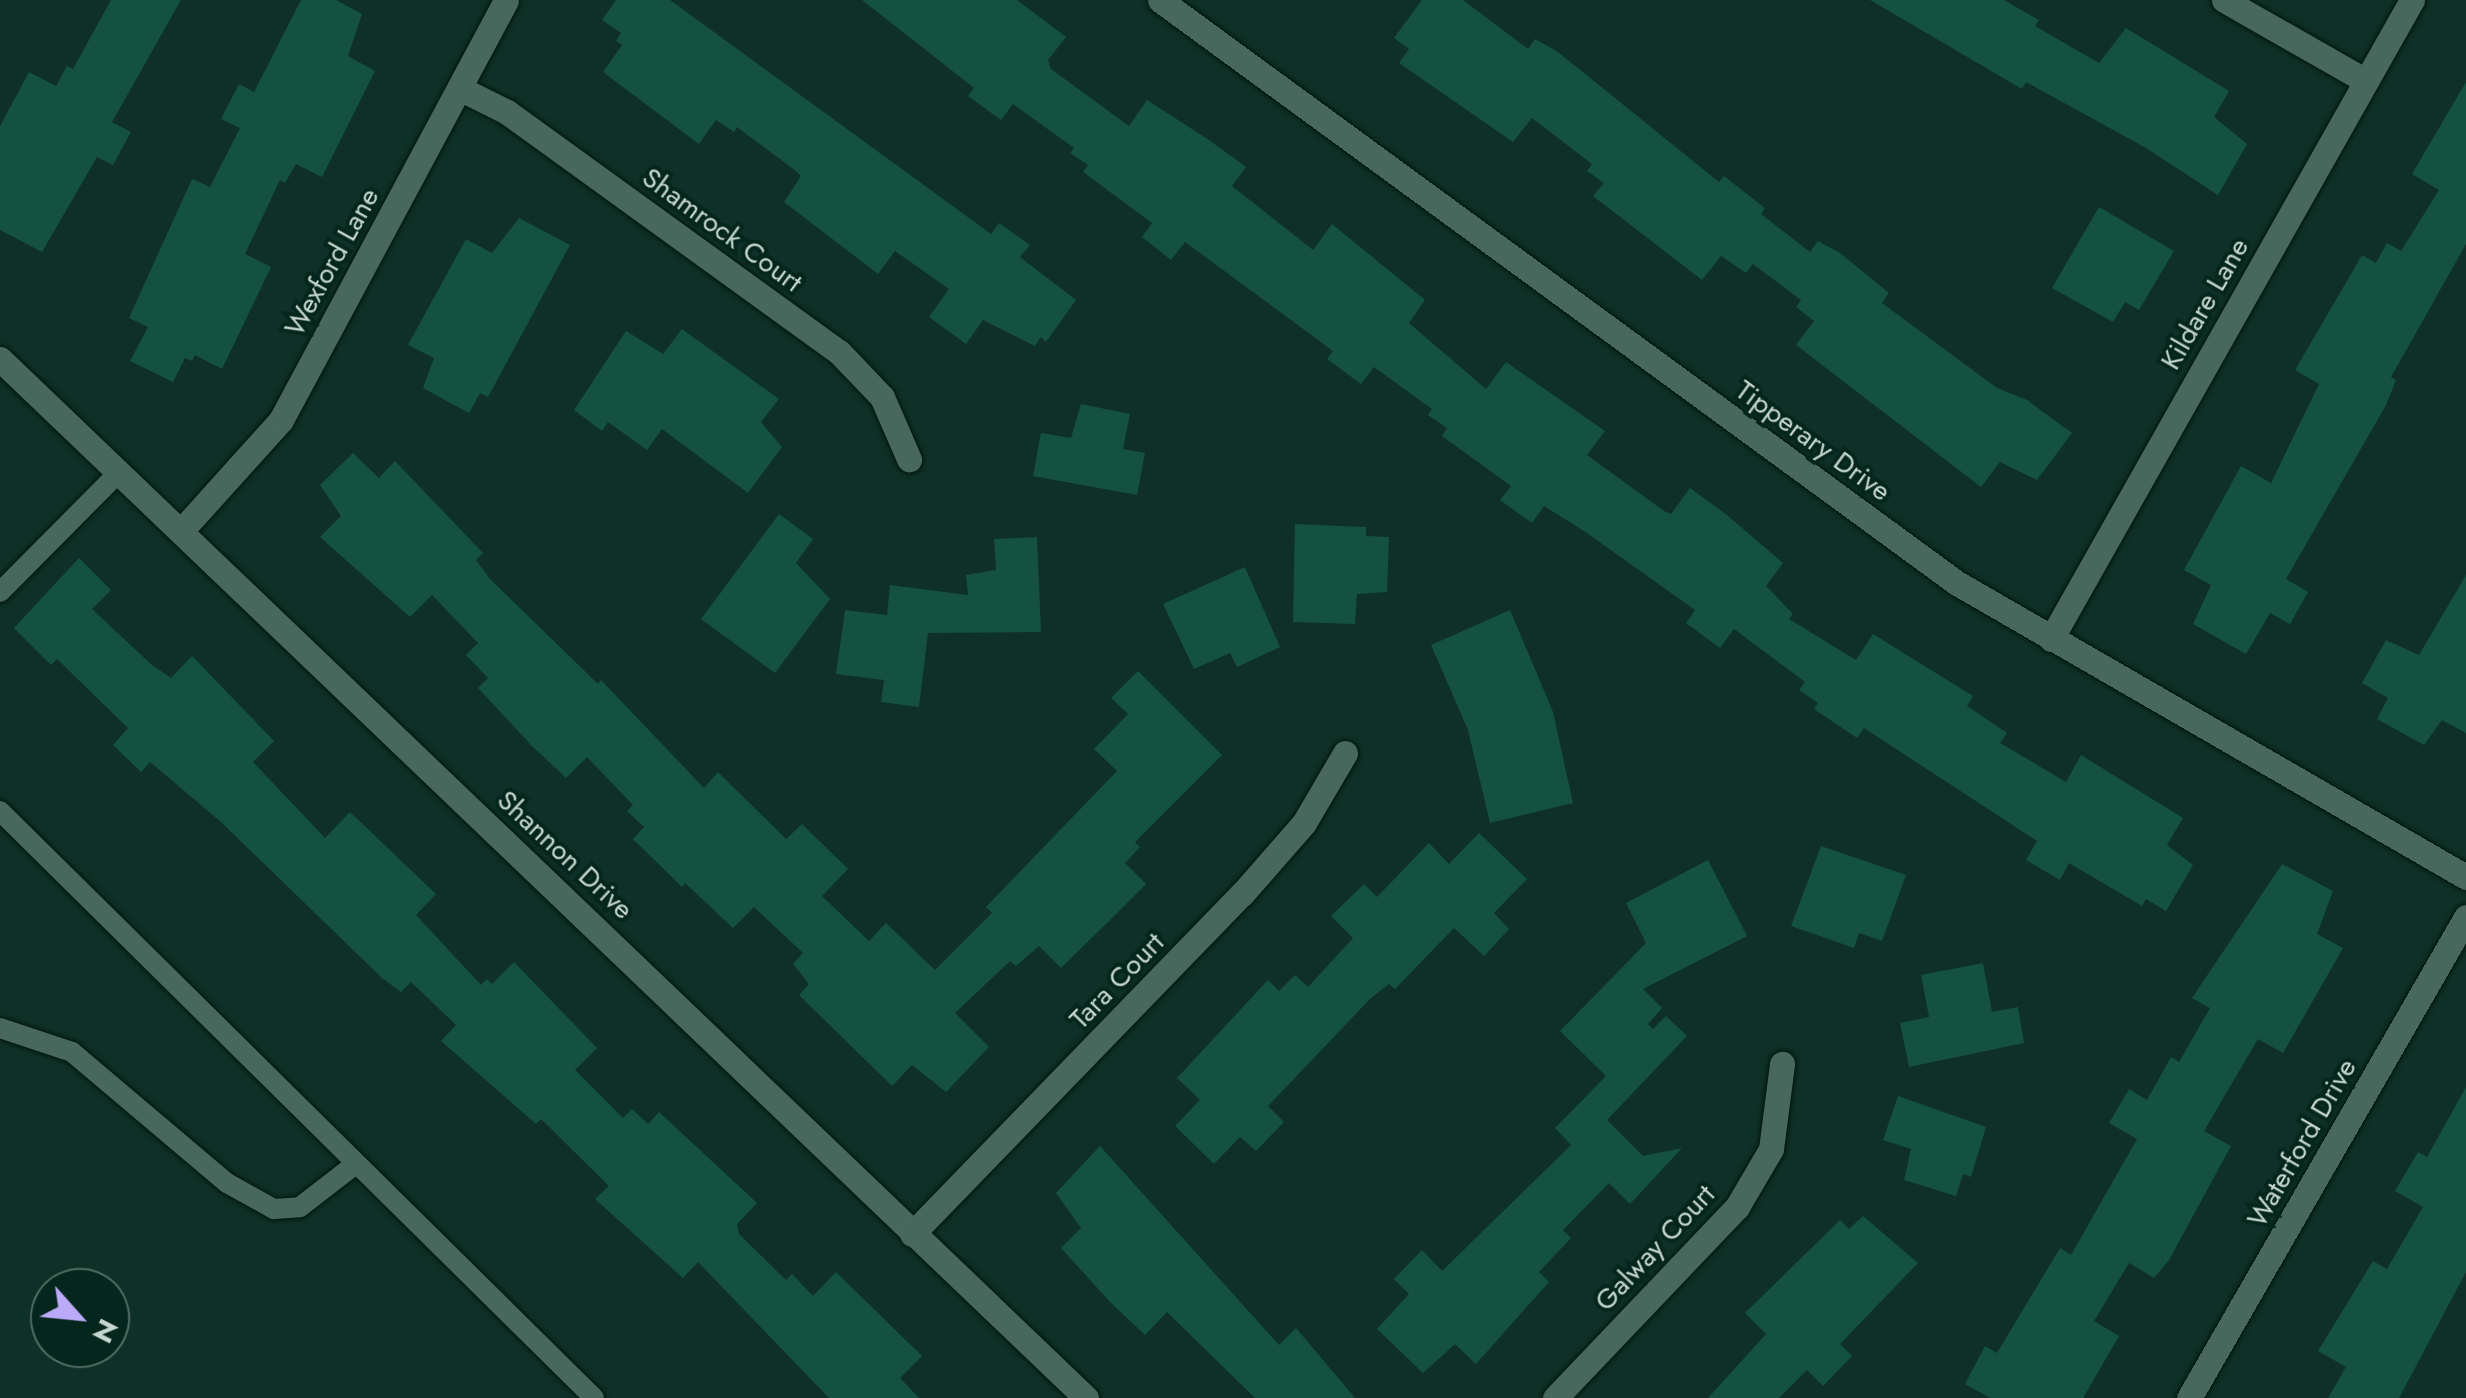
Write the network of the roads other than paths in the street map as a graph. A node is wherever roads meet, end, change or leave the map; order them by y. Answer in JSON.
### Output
{"nodes":[{"id":1,"x":506,"y":0,"type":"edge"},
{"id":2,"x":1160,"y":0,"type":"edge"},
{"id":3,"x":2224,"y":0,"type":"edge"},
{"id":4,"x":2412,"y":0,"type":"edge"},
{"id":5,"x":2366,"y":80,"type":"junction"},
{"id":6,"x":460,"y":89,"type":"junction"},
{"id":7,"x":0,"y":359,"type":"edge"},
{"id":8,"x":909,"y":459,"type":"dead end"},
{"id":9,"x":118,"y":473,"type":"junction"},
{"id":10,"x":181,"y":531,"type":"junction"},
{"id":11,"x":0,"y":592,"type":"edge"},
{"id":12,"x":2052,"y":639,"type":"junction"},
{"id":13,"x":1345,"y":753,"type":"dead end"},
{"id":14,"x":0,"y":811,"type":"edge"},
{"id":15,"x":2466,"y":876,"type":"edge"},
{"id":16,"x":2466,"y":917,"type":"edge"},
{"id":17,"x":0,"y":1028,"type":"edge"},
{"id":18,"x":1782,"y":1064,"type":"dead end"},
{"id":19,"x":353,"y":1166,"type":"junction"},
{"id":20,"x":912,"y":1234,"type":"junction"},
{"id":21,"x":594,"y":1398,"type":"edge"},
{"id":22,"x":1086,"y":1398,"type":"edge"},
{"id":23,"x":1555,"y":1398,"type":"edge"},
{"id":24,"x":2189,"y":1398,"type":"edge"}],
"edges":[{"from":1,"to":6,"type":"street","name":"Wexford Lane"},
{"from":2,"to":12,"type":"street","name":"Tipperary Drive"},
{"from":3,"to":5,"type":"street"},
{"from":4,"to":5,"type":"street","name":"Kildare Lane"},
{"from":5,"to":12,"type":"street","name":"Kildare Lane"},
{"from":6,"to":8,"type":"street","name":"Shamrock Court"},
{"from":6,"to":10,"type":"street","name":"Wexford Lane"},
{"from":7,"to":9,"type":"street","name":"Shannon Drive"},
{"from":9,"to":10,"type":"street","name":"Shannon Drive"},
{"from":9,"to":11,"type":"lane"},
{"from":10,"to":20,"type":"street","name":"Shannon Drive"},
{"from":12,"to":15,"type":"street","name":"Tipperary Drive"},
{"from":13,"to":20,"type":"street","name":"Tara Court"},
{"from":14,"to":19,"type":"lane"},
{"from":16,"to":24,"type":"street","name":"Waterford Drive"},
{"from":17,"to":19,"type":"lane"},
{"from":18,"to":23,"type":"street","name":"Galway Court"},
{"from":19,"to":21,"type":"lane"},
{"from":20,"to":22,"type":"street","name":"Shannon Drive"}]}
